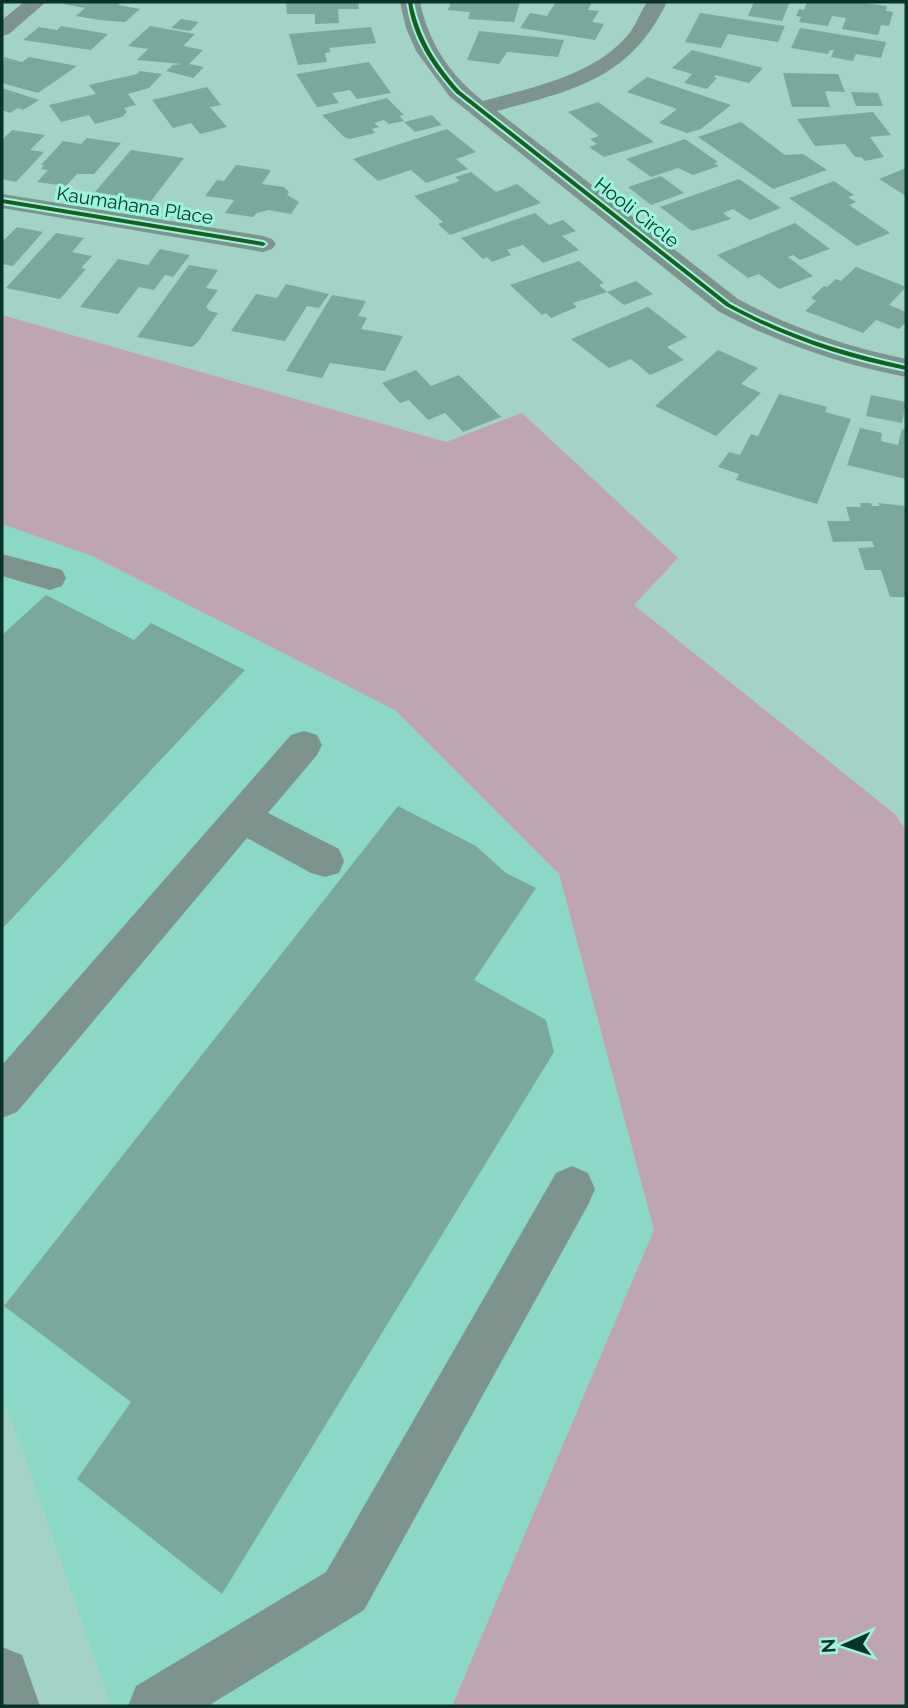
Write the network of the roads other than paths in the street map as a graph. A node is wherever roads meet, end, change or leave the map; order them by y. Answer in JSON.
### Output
{"nodes":[{"id":1,"x":36,"y":2,"type":"edge"},
{"id":2,"x":410,"y":2,"type":"edge"},
{"id":3,"x":657,"y":2,"type":"edge"},
{"id":4,"x":2,"y":30,"type":"edge"},
{"id":5,"x":479,"y":110,"type":"junction"},
{"id":6,"x":2,"y":201,"type":"edge"},
{"id":7,"x":263,"y":244,"type":"dead end"},
{"id":8,"x":906,"y":368,"type":"edge"},
{"id":9,"x":2,"y":565,"type":"edge"},
{"id":10,"x":50,"y":578,"type":"dead end"},
{"id":11,"x":304,"y":745,"type":"dead end"},
{"id":12,"x":242,"y":817,"type":"junction"},
{"id":13,"x":325,"y":861,"type":"dead end"},
{"id":14,"x":2,"y":1097,"type":"edge"},
{"id":15,"x":572,"y":1189,"type":"dead end"},
{"id":16,"x":2,"y":1675,"type":"edge"},
{"id":17,"x":12,"y":1706,"type":"edge"},
{"id":18,"x":156,"y":1706,"type":"edge"}],
"edges":[{"from":1,"to":4,"type":"street"},
{"from":2,"to":5,"type":"street","name":"Hooli Circle"},
{"from":3,"to":5,"type":"street"},
{"from":5,"to":8,"type":"street","name":"Hooli Circle"},
{"from":6,"to":7,"type":"street","name":"Kaumahana Place"},
{"from":9,"to":10,"type":"street"},
{"from":11,"to":12,"type":"street"},
{"from":12,"to":13,"type":"street"},
{"from":12,"to":14,"type":"street"},
{"from":15,"to":18,"type":"street"},
{"from":16,"to":17,"type":"street"}]}
